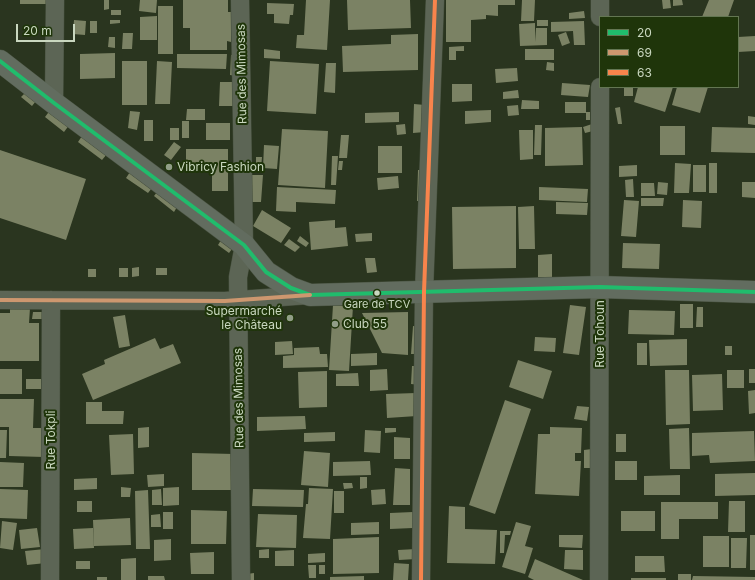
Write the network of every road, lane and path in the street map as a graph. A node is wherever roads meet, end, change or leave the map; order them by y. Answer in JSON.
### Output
{"nodes":[{"id":1,"x":55,"y":0,"type":"edge"},
{"id":2,"x":240,"y":0,"type":"edge"},
{"id":3,"x":435,"y":0,"type":"edge"},
{"id":4,"x":600,"y":0,"type":"edge"},
{"id":5,"x":600,"y":16,"type":"edge"},
{"id":6,"x":0,"y":61,"type":"edge"},
{"id":7,"x":600,"y":88,"type":"edge"},
{"id":8,"x":54,"y":103,"type":"junction"},
{"id":9,"x":244,"y":244,"type":"junction"},
{"id":10,"x":600,"y":287,"type":"junction"},
{"id":11,"x":424,"y":292,"type":"junction"},
{"id":12,"x":755,"y":292,"type":"edge"},
{"id":13,"x":310,"y":295,"type":"junction"},
{"id":14,"x":0,"y":300,"type":"edge"},
{"id":15,"x":51,"y":300,"type":"junction"},
{"id":16,"x":238,"y":301,"type":"junction"},
{"id":17,"x":50,"y":580,"type":"edge"},
{"id":18,"x":241,"y":580,"type":"edge"},
{"id":19,"x":421,"y":580,"type":"edge"},
{"id":20,"x":599,"y":580,"type":"edge"}],
"edges":[{"from":1,"to":8,"type":"street"},
{"from":2,"to":9,"type":"street","name":"Rue des Mimosas"},
{"from":3,"to":11,"type":"street"},
{"from":4,"to":5,"type":"street"},
{"from":6,"to":8,"type":"main road"},
{"from":7,"to":10,"type":"street","name":"Rue Tohoun"},
{"from":8,"to":9,"type":"main road"},
{"from":9,"to":13,"type":"main road"},
{"from":9,"to":16,"type":"street","name":"Rue des Mimosas"},
{"from":10,"to":11,"type":"main road"},
{"from":10,"to":12,"type":"main road"},
{"from":10,"to":20,"type":"street","name":"Rue Tohoun"},
{"from":11,"to":13,"type":"main road"},
{"from":11,"to":19,"type":"street"},
{"from":13,"to":16,"type":"street"},
{"from":14,"to":15,"type":"street"},
{"from":15,"to":16,"type":"street"},
{"from":15,"to":17,"type":"street","name":"Rue Tokpli"},
{"from":16,"to":18,"type":"street","name":"Rue des Mimosas"}]}
